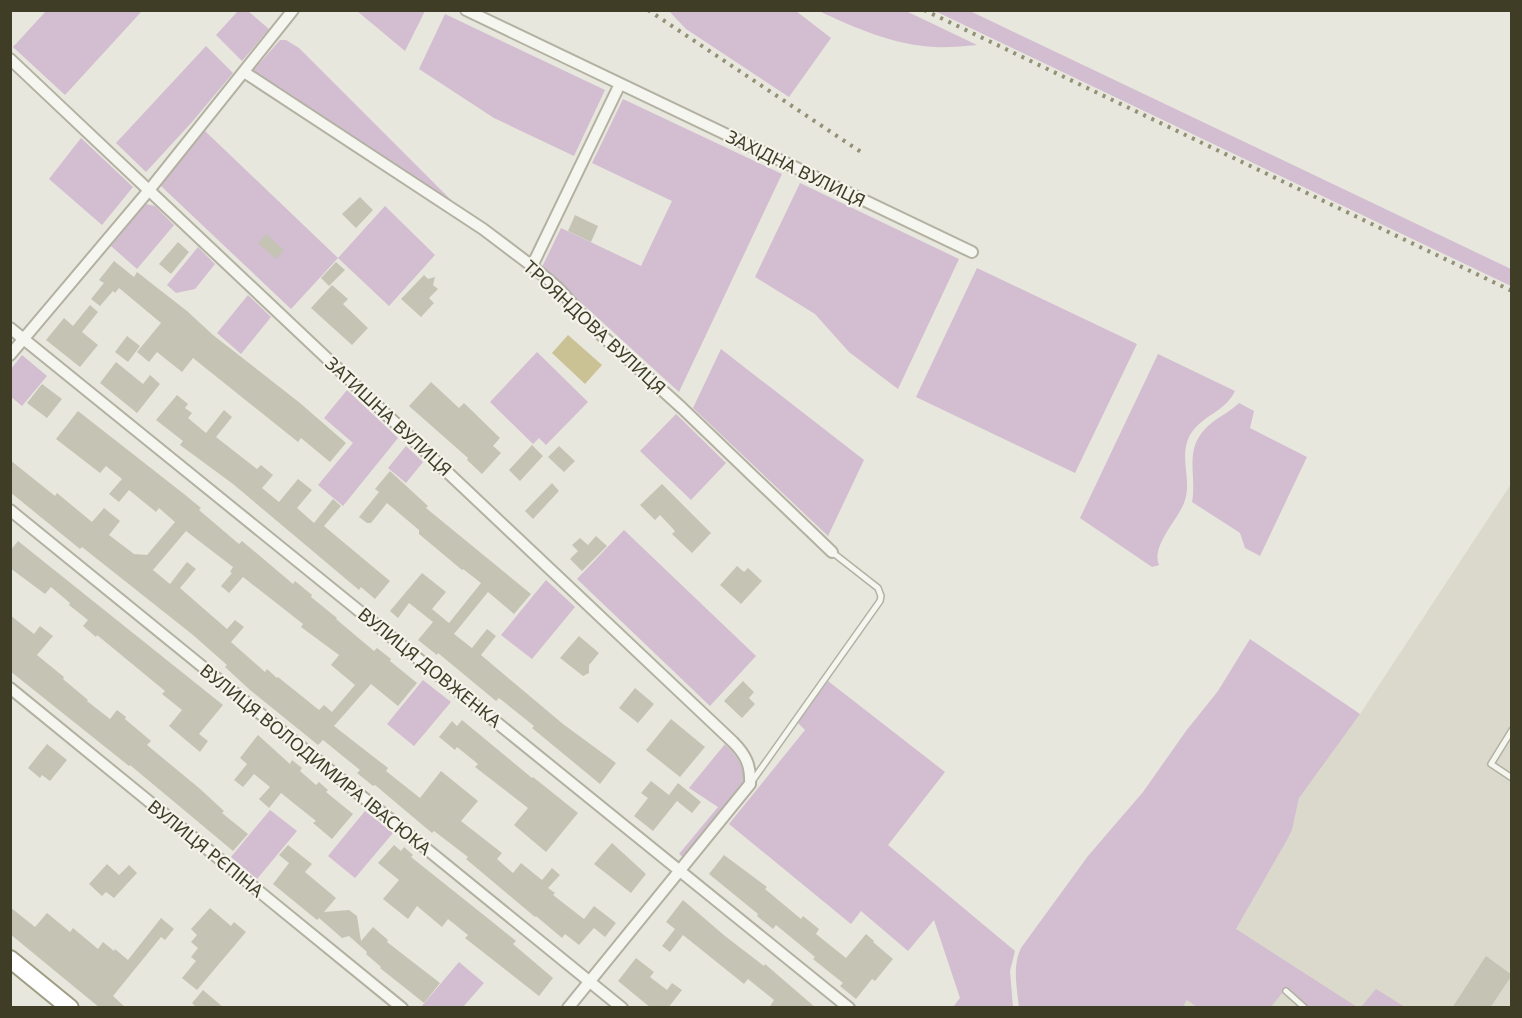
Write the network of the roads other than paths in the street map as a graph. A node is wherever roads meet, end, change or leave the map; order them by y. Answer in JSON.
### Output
{"nodes":[{"id":1,"x":293,"y":10,"type":"edge"},
{"id":2,"x":466,"y":10,"type":"edge"},
{"id":3,"x":10,"y":59,"type":"edge"},
{"id":4,"x":244,"y":72,"type":"junction"},
{"id":5,"x":620,"y":84,"type":"junction"},
{"id":6,"x":150,"y":189,"type":"junction"},
{"id":7,"x":972,"y":252,"type":"dead end"},
{"id":8,"x":532,"y":266,"type":"junction"},
{"id":9,"x":10,"y":328,"type":"edge"},
{"id":10,"x":24,"y":339,"type":"junction"},
{"id":11,"x":10,"y":355,"type":"edge"},
{"id":12,"x":10,"y":510,"type":"edge"},
{"id":13,"x":832,"y":552,"type":"joint"},
{"id":14,"x":10,"y":688,"type":"edge"},
{"id":15,"x":1512,"y":730,"type":"edge"},
{"id":16,"x":1511,"y":775,"type":"edge"},
{"id":17,"x":750,"y":784,"type":"junction"},
{"id":18,"x":680,"y":870,"type":"junction"},
{"id":19,"x":10,"y":959,"type":"edge"},
{"id":20,"x":589,"y":981,"type":"junction"},
{"id":21,"x":1286,"y":991,"type":"dead end"},
{"id":22,"x":70,"y":1008,"type":"edge"},
{"id":23,"x":402,"y":1008,"type":"edge"},
{"id":24,"x":567,"y":1008,"type":"edge"},
{"id":25,"x":622,"y":1008,"type":"edge"},
{"id":26,"x":849,"y":1008,"type":"edge"},
{"id":27,"x":1305,"y":1008,"type":"edge"}],
"edges":[{"from":1,"to":4,"type":"street"},
{"from":2,"to":5,"type":"street","name":"ЗАХІДНА ВУЛИЦЯ"},
{"from":3,"to":6,"type":"street","name":"ЗАТИШНА ВУЛИЦЯ"},
{"from":4,"to":6,"type":"street"},
{"from":4,"to":8,"type":"street","name":"ТРОЯНДОВА ВУЛИЦЯ"},
{"from":5,"to":7,"type":"street","name":"ЗАХІДНА ВУЛИЦЯ"},
{"from":5,"to":8,"type":"street"},
{"from":6,"to":10,"type":"street"},
{"from":6,"to":17,"type":"street","name":"ЗАТИШНА ВУЛИЦЯ"},
{"from":8,"to":13,"type":"street","name":"ТРОЯНДОВА ВУЛИЦЯ"},
{"from":9,"to":10,"type":"street","name":"ВУЛИЦЯ ДОВЖЕНКА"},
{"from":10,"to":11,"type":"street"},
{"from":10,"to":18,"type":"street","name":"ВУЛИЦЯ ДОВЖЕНКА"},
{"from":12,"to":20,"type":"street","name":"ВУЛИЦЯ ВОЛОДИМИРА ІВАСЮКА"},
{"from":13,"to":17,"type":"lane"},
{"from":14,"to":23,"type":"street","name":"ВУЛИЦЯ РЄПІНА"},
{"from":15,"to":16,"type":"lane"},
{"from":17,"to":18,"type":"street"},
{"from":18,"to":20,"type":"street"},
{"from":18,"to":26,"type":"street","name":"ВУЛИЦЯ ДОВЖЕНКА"},
{"from":19,"to":22,"type":"highway"},
{"from":20,"to":24,"type":"street"},
{"from":20,"to":25,"type":"street","name":"ВУЛИЦЯ ВОЛОДИМИРА ІВАСЮКА"},
{"from":21,"to":27,"type":"lane"}]}
